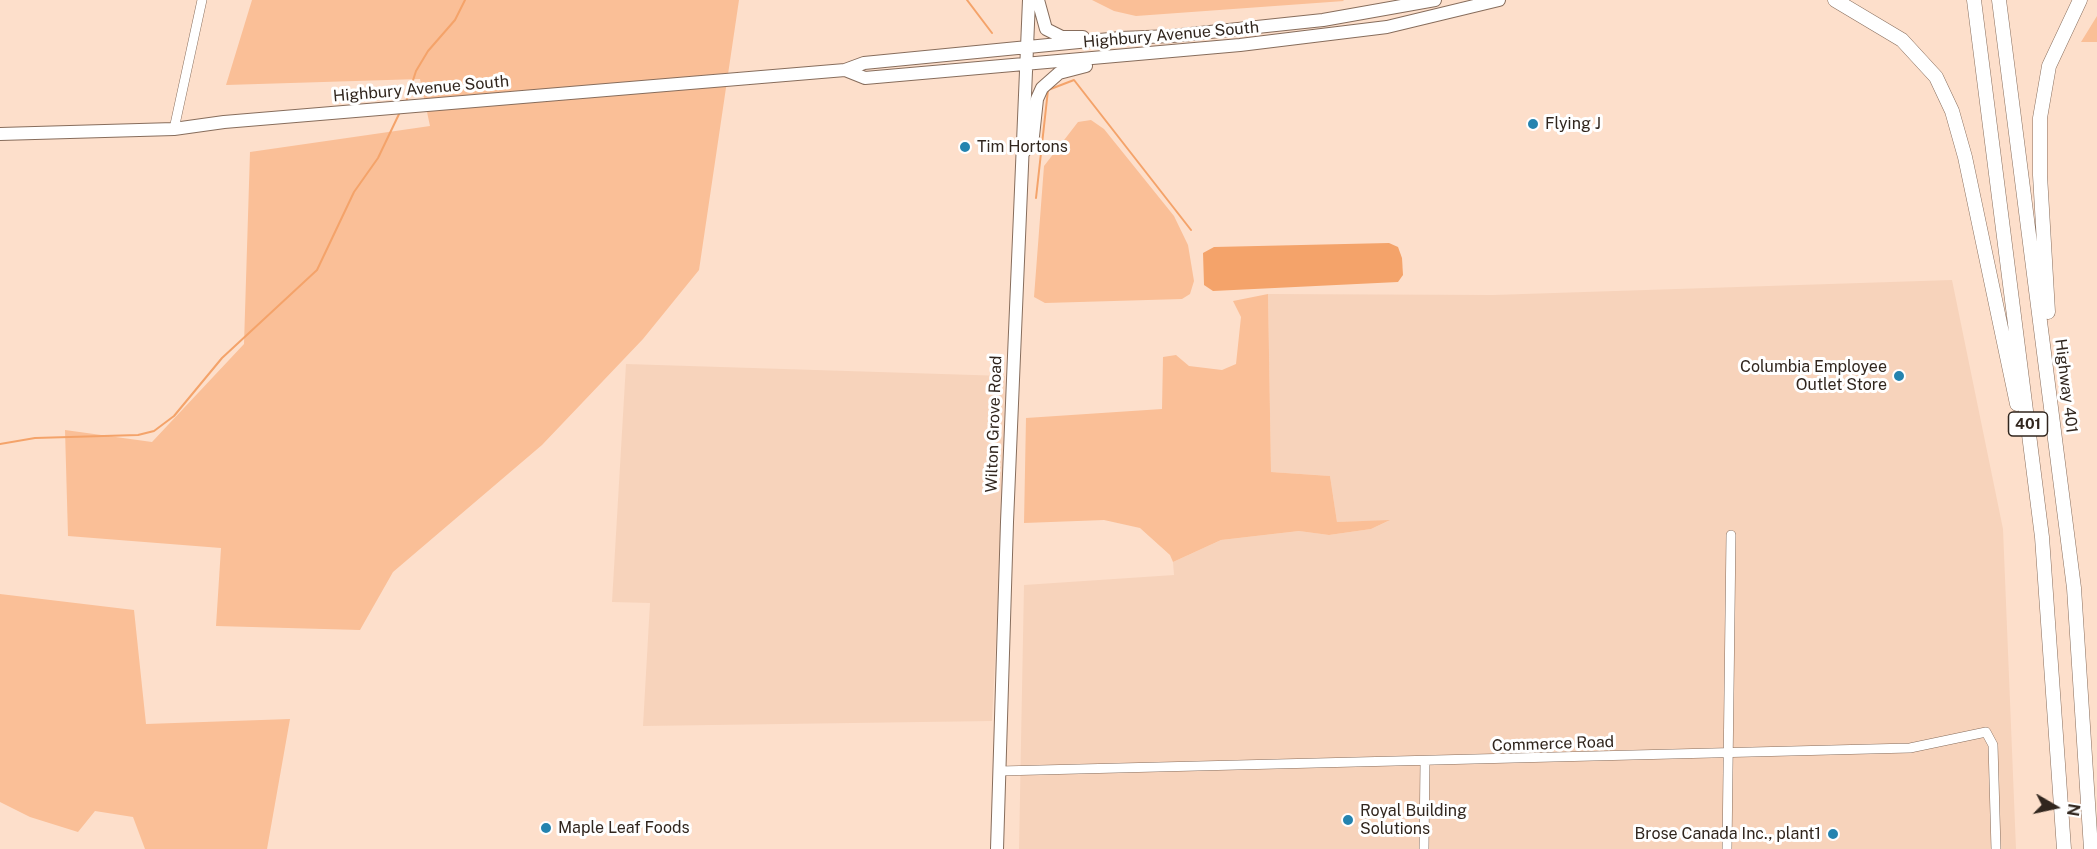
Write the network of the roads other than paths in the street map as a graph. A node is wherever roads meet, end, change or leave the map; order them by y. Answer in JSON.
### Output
{"nodes":[{"id":1,"x":202,"y":0,"type":"edge"},
{"id":2,"x":1029,"y":0,"type":"edge"},
{"id":3,"x":1038,"y":0,"type":"edge"},
{"id":4,"x":1435,"y":0,"type":"edge"},
{"id":5,"x":1499,"y":0,"type":"edge"},
{"id":6,"x":1835,"y":0,"type":"edge"},
{"id":7,"x":1974,"y":0,"type":"edge"},
{"id":8,"x":1999,"y":0,"type":"edge"},
{"id":9,"x":2080,"y":0,"type":"edge"},
{"id":10,"x":1120,"y":38,"type":"junction"},
{"id":11,"x":1027,"y":48,"type":"junction"},
{"id":12,"x":1121,"y":57,"type":"junction"},
{"id":13,"x":1026,"y":64,"type":"junction"},
{"id":14,"x":845,"y":70,"type":"junction"},
{"id":15,"x":174,"y":129,"type":"junction"},
{"id":16,"x":0,"y":134,"type":"edge"},
{"id":17,"x":1022,"y":154,"type":"junction"},
{"id":18,"x":2044,"y":344,"type":"junction"},
{"id":19,"x":2036,"y":493,"type":"junction"},
{"id":20,"x":1731,"y":535,"type":"dead end"},
{"id":21,"x":1728,"y":754,"type":"junction"},
{"id":22,"x":1425,"y":762,"type":"junction"},
{"id":23,"x":1000,"y":771,"type":"junction"},
{"id":24,"x":997,"y":849,"type":"edge"},
{"id":25,"x":1424,"y":849,"type":"edge"},
{"id":26,"x":1727,"y":849,"type":"edge"},
{"id":27,"x":1996,"y":849,"type":"edge"},
{"id":28,"x":2064,"y":849,"type":"edge"},
{"id":29,"x":2091,"y":849,"type":"edge"}],
"edges":[{"from":1,"to":15,"type":"street"},
{"from":2,"to":11,"type":"main road","name":"Wilton Grove Road"},
{"from":3,"to":10,"type":"main road"},
{"from":4,"to":10,"type":"main road","name":"Highbury Avenue South"},
{"from":5,"to":12,"type":"main road","name":"Highbury Avenue South"},
{"from":6,"to":19,"type":"highway"},
{"from":7,"to":19,"type":"highway","number":"401"},
{"from":8,"to":18,"type":"highway","name":"Highway 401","number":"401"},
{"from":9,"to":18,"type":"highway"},
{"from":10,"to":11,"type":"main road","name":"Highbury Avenue South"},
{"from":11,"to":13,"type":"main road","name":"Wilton Grove Road"},
{"from":11,"to":14,"type":"main road","name":"Highbury Avenue South"},
{"from":12,"to":13,"type":"main road","name":"Highbury Avenue South"},
{"from":12,"to":17,"type":"main road"},
{"from":13,"to":14,"type":"main road","name":"Highbury Avenue South"},
{"from":13,"to":17,"type":"main road","name":"Wilton Grove Road"},
{"from":14,"to":15,"type":"main road","name":"Highbury Avenue South"},
{"from":15,"to":16,"type":"main road","name":"Highbury Avenue South"},
{"from":17,"to":23,"type":"main road","name":"Wilton Grove Road"},
{"from":18,"to":29,"type":"highway","name":"Highway 401","number":"401"},
{"from":19,"to":28,"type":"highway","number":"401"},
{"from":20,"to":21,"type":"street"},
{"from":21,"to":22,"type":"street","name":"Commerce Road"},
{"from":21,"to":26,"type":"street"},
{"from":21,"to":27,"type":"street","name":"Commerce Road"},
{"from":22,"to":23,"type":"street","name":"Commerce Road"},
{"from":22,"to":25,"type":"street"},
{"from":23,"to":24,"type":"main road","name":"Wilton Grove Road"}]}
